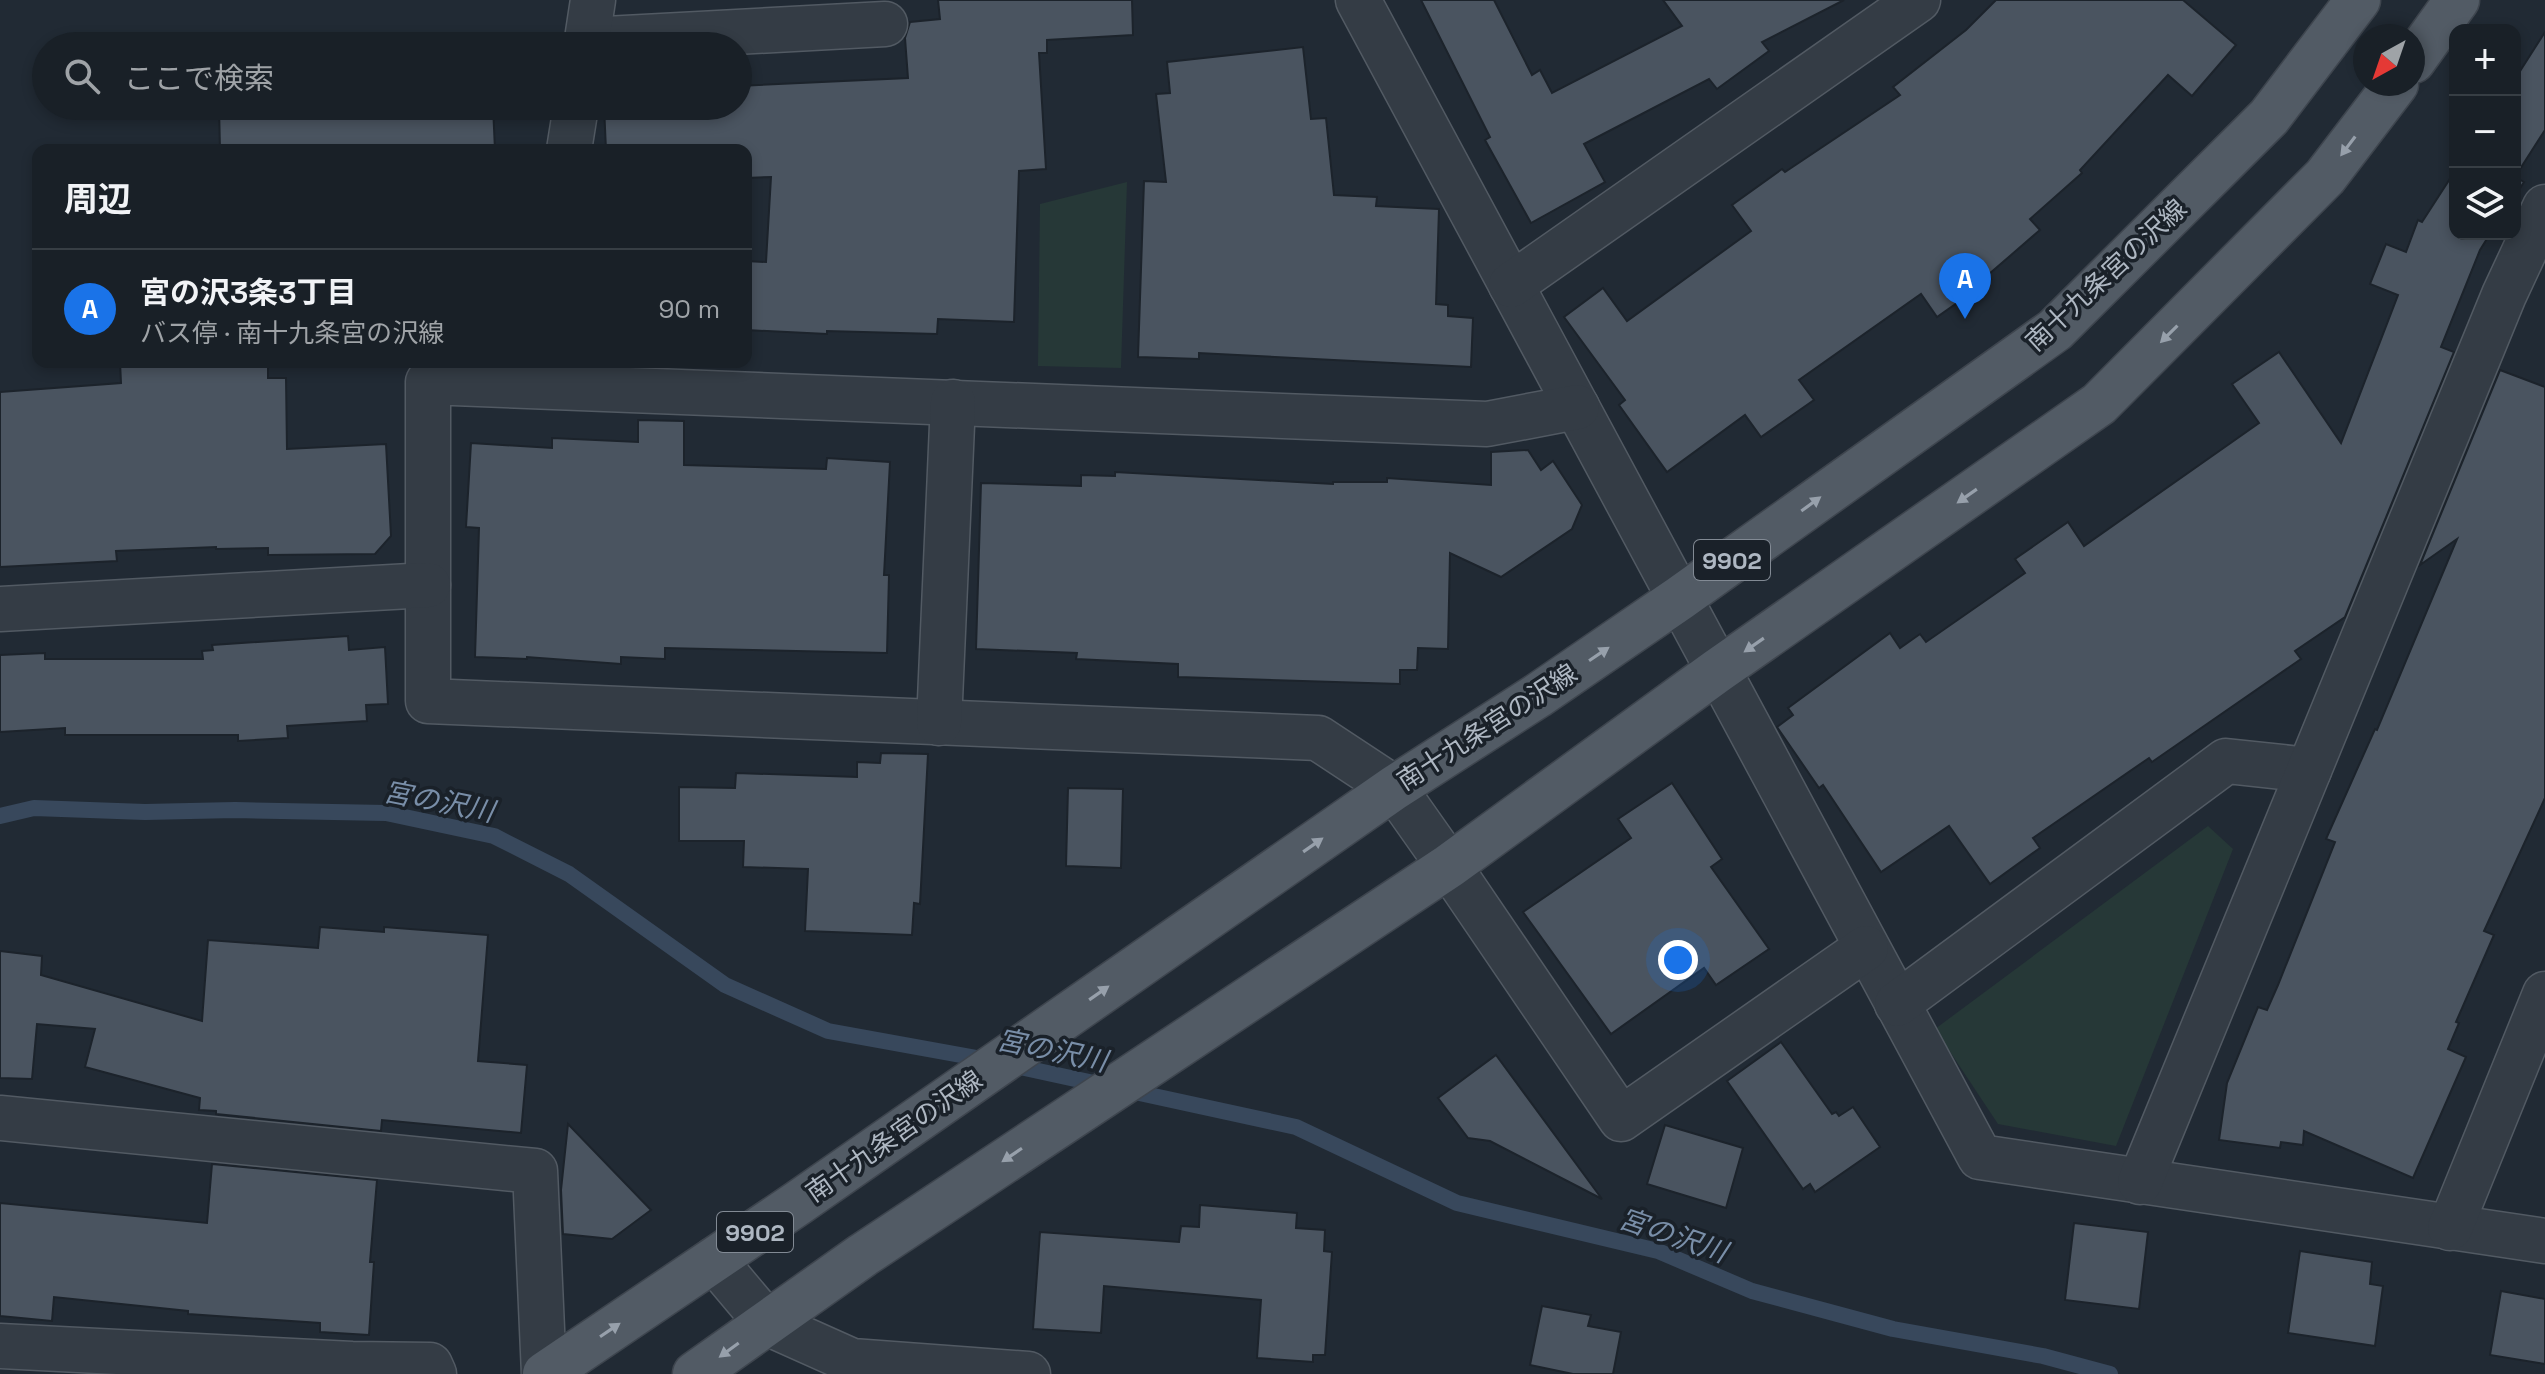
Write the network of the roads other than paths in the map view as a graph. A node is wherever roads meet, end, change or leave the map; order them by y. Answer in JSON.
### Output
{"nodes":[{"id":1,"x":1358,"y":0,"type":"edge"},
{"id":2,"x":1918,"y":0,"type":"edge"},
{"id":3,"x":2358,"y":0,"type":"edge"},
{"id":4,"x":2457,"y":0,"type":"edge"},
{"id":5,"x":885,"y":24,"type":"dead end"},
{"id":6,"x":588,"y":29,"type":"edge"},
{"id":7,"x":2425,"y":44,"type":"edge"},
{"id":8,"x":2387,"y":96,"type":"edge"},
{"id":9,"x":574,"y":120,"type":"edge"},
{"id":10,"x":570,"y":144,"type":"edge"},
{"id":11,"x":2545,"y":207,"type":"edge"},
{"id":12,"x":1511,"y":285,"type":"junction"},
{"id":13,"x":533,"y":374,"type":"edge"},
{"id":14,"x":953,"y":402,"type":"junction"},
{"id":15,"x":1577,"y":407,"type":"junction"},
{"id":16,"x":428,"y":585,"type":"junction"},
{"id":17,"x":1680,"y":598,"type":"junction"},
{"id":18,"x":0,"y":609,"type":"edge"},
{"id":19,"x":1717,"y":671,"type":"junction"},
{"id":20,"x":939,"y":723,"type":"junction"},
{"id":21,"x":2309,"y":770,"type":"junction"},
{"id":22,"x":1394,"y":788,"type":"junction"},
{"id":23,"x":1449,"y":866,"type":"junction"},
{"id":24,"x":1866,"y":948,"type":"junction"},
{"id":25,"x":2545,"y":994,"type":"edge"},
{"id":26,"x":1897,"y":1004,"type":"junction"},
{"id":27,"x":0,"y":1118,"type":"edge"},
{"id":28,"x":2140,"y":1182,"type":"junction"},
{"id":29,"x":2450,"y":1228,"type":"junction"},
{"id":30,"x":2545,"y":1241,"type":"edge"},
{"id":31,"x":714,"y":1260,"type":"junction"},
{"id":32,"x":767,"y":1323,"type":"junction"},
{"id":33,"x":0,"y":1346,"type":"edge"},
{"id":34,"x":434,"y":1374,"type":"edge"},
{"id":35,"x":544,"y":1374,"type":"edge"},
{"id":36,"x":695,"y":1374,"type":"edge"},
{"id":37,"x":1028,"y":1374,"type":"edge"}],
"edges":[{"from":1,"to":12,"type":"street"},
{"from":2,"to":12,"type":"street"},
{"from":17,"to":3,"type":"main road","name":"南十九条宮の沢線","number":"9902","one_way":true},
{"from":4,"to":7,"type":"main road"},
{"from":5,"to":6,"type":"street"},
{"from":8,"to":19,"type":"main road","one_way":true},
{"from":9,"to":10,"type":"street"},
{"from":11,"to":21,"type":"street"},
{"from":12,"to":15,"type":"street"},
{"from":13,"to":14,"type":"street"},
{"from":13,"to":16,"type":"street"},
{"from":14,"to":15,"type":"street"},
{"from":14,"to":20,"type":"street"},
{"from":15,"to":17,"type":"street"},
{"from":16,"to":18,"type":"street"},
{"from":16,"to":20,"type":"street"},
{"from":17,"to":19,"type":"street"},
{"from":22,"to":17,"type":"main road","name":"南十九条宮の沢線","number":"9902","one_way":true},
{"from":19,"to":23,"type":"main road"},
{"from":19,"to":24,"type":"street"},
{"from":20,"to":22,"type":"street"},
{"from":21,"to":26,"type":"street"},
{"from":21,"to":28,"type":"street"},
{"from":22,"to":23,"type":"street"},
{"from":31,"to":22,"type":"main road","name":"南十九条宮の沢線","number":"9902","one_way":true},
{"from":23,"to":24,"type":"street"},
{"from":23,"to":32,"type":"main road","one_way":true},
{"from":24,"to":26,"type":"street"},
{"from":25,"to":29,"type":"street"},
{"from":26,"to":28,"type":"street"},
{"from":27,"to":35,"type":"street"},
{"from":28,"to":29,"type":"street"},
{"from":29,"to":30,"type":"street"},
{"from":31,"to":32,"type":"street"},
{"from":35,"to":31,"type":"main road","name":"南十九条宮の沢線","number":"9902","one_way":true},
{"from":32,"to":36,"type":"main road","one_way":true},
{"from":32,"to":37,"type":"street"},
{"from":33,"to":34,"type":"street"}]}
